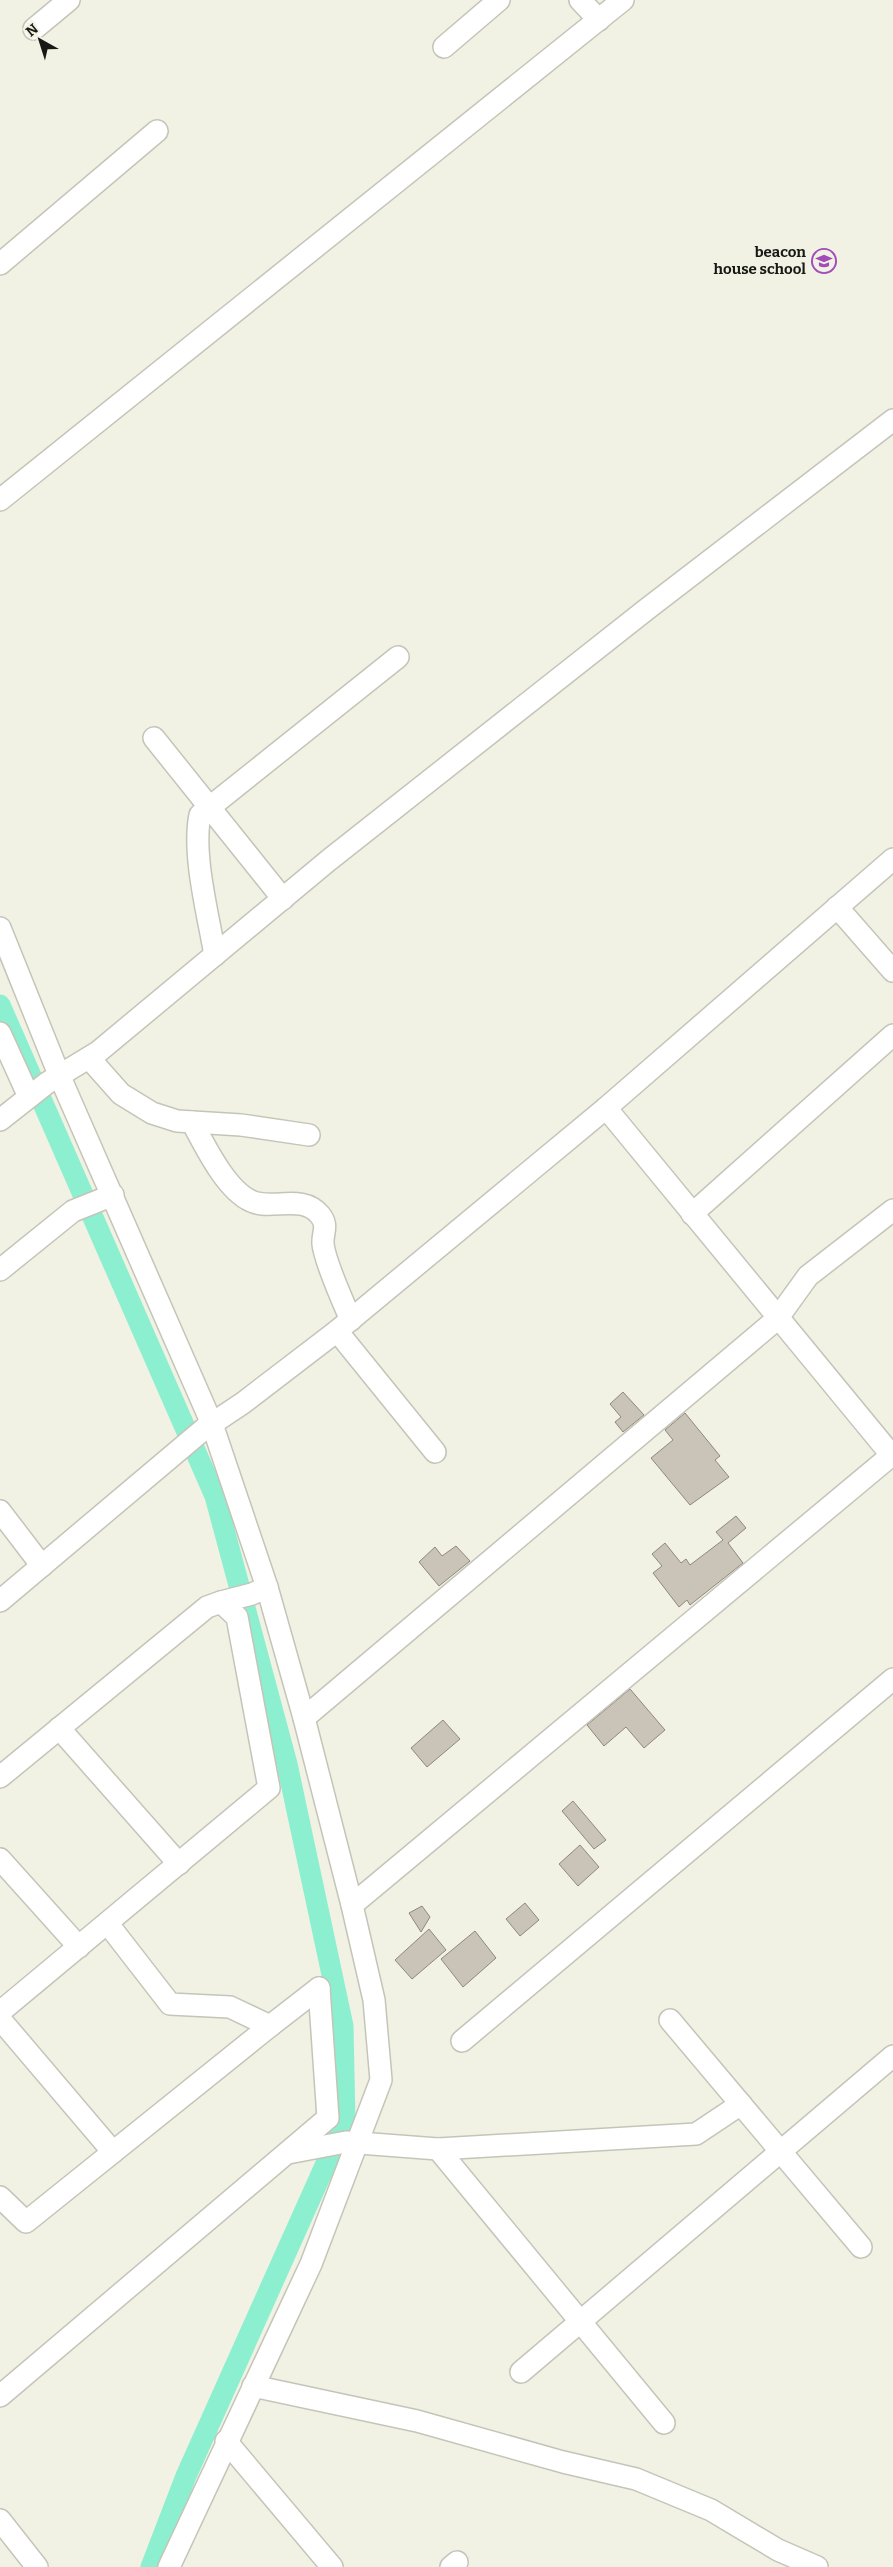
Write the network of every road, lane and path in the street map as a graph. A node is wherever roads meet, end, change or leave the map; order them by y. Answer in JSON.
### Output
{"nodes":[{"id":1,"x":69,"y":0,"type":"edge"},
{"id":2,"x":499,"y":0,"type":"edge"},
{"id":3,"x":580,"y":0,"type":"edge"},
{"id":4,"x":623,"y":0,"type":"edge"},
{"id":5,"x":599,"y":20,"type":"junction"},
{"id":6,"x":34,"y":29,"type":"dead end"},
{"id":7,"x":444,"y":47,"type":"dead end"},
{"id":8,"x":157,"y":131,"type":"dead end"},
{"id":9,"x":0,"y":264,"type":"edge"},
{"id":10,"x":893,"y":420,"type":"edge"},
{"id":11,"x":0,"y":500,"type":"edge"},
{"id":12,"x":398,"y":656,"type":"dead end"},
{"id":13,"x":154,"y":738,"type":"dead end"},
{"id":14,"x":209,"y":807,"type":"junction"},
{"id":15,"x":893,"y":859,"type":"edge"},
{"id":16,"x":283,"y":899,"type":"junction"},
{"id":17,"x":837,"y":907,"type":"junction"},
{"id":18,"x":0,"y":928,"type":"edge"},
{"id":19,"x":215,"y":955,"type":"junction"},
{"id":20,"x":893,"y":971,"type":"edge"},
{"id":21,"x":0,"y":1033,"type":"edge"},
{"id":22,"x":893,"y":1035,"type":"edge"},
{"id":23,"x":89,"y":1058,"type":"junction"},
{"id":24,"x":54,"y":1080,"type":"junction"},
{"id":25,"x":29,"y":1097,"type":"junction"},
{"id":26,"x":606,"y":1108,"type":"junction"},
{"id":27,"x":0,"y":1120,"type":"edge"},
{"id":28,"x":192,"y":1122,"type":"junction"},
{"id":29,"x":309,"y":1135,"type":"dead end"},
{"id":30,"x":104,"y":1199,"type":"junction"},
{"id":31,"x":893,"y":1210,"type":"edge"},
{"id":32,"x":692,"y":1214,"type":"junction"},
{"id":33,"x":0,"y":1270,"type":"edge"},
{"id":34,"x":777,"y":1319,"type":"junction"},
{"id":35,"x":344,"y":1325,"type":"junction"},
{"id":36,"x":208,"y":1426,"type":"junction"},
{"id":37,"x":435,"y":1452,"type":"dead end"},
{"id":38,"x":892,"y":1455,"type":"edge"},
{"id":39,"x":0,"y":1511,"type":"edge"},
{"id":40,"x":42,"y":1566,"type":"junction"},
{"id":41,"x":244,"y":1596,"type":"junction"},
{"id":42,"x":0,"y":1601,"type":"edge"},
{"id":43,"x":893,"y":1679,"type":"edge"},
{"id":44,"x":304,"y":1718,"type":"junction"},
{"id":45,"x":59,"y":1728,"type":"junction"},
{"id":46,"x":0,"y":1777,"type":"edge"},
{"id":47,"x":179,"y":1864,"type":"junction"},
{"id":48,"x":3,"y":1868,"type":"edge"},
{"id":49,"x":352,"y":1905,"type":"junction"},
{"id":50,"x":108,"y":1924,"type":"junction"},
{"id":51,"x":79,"y":1947,"type":"junction"},
{"id":52,"x":0,"y":2012,"type":"edge"},
{"id":53,"x":0,"y":2019,"type":"edge"},
{"id":54,"x":670,"y":2020,"type":"dead end"},
{"id":55,"x":270,"y":2026,"type":"junction"},
{"id":56,"x":462,"y":2041,"type":"dead end"},
{"id":57,"x":893,"y":2056,"type":"edge"},
{"id":58,"x":741,"y":2104,"type":"junction"},
{"id":59,"x":351,"y":2143,"type":"junction"},
{"id":60,"x":438,"y":2149,"type":"junction"},
{"id":61,"x":781,"y":2151,"type":"junction"},
{"id":62,"x":112,"y":2152,"type":"junction"},
{"id":63,"x":286,"y":2153,"type":"junction"},
{"id":64,"x":0,"y":2197,"type":"edge"},
{"id":65,"x":862,"y":2247,"type":"dead end"},
{"id":66,"x":579,"y":2323,"type":"junction"},
{"id":67,"x":521,"y":2372,"type":"dead end"},
{"id":68,"x":253,"y":2386,"type":"junction"},
{"id":69,"x":0,"y":2396,"type":"edge"},
{"id":70,"x":664,"y":2423,"type":"dead end"},
{"id":71,"x":226,"y":2441,"type":"junction"},
{"id":72,"x":0,"y":2520,"type":"edge"},
{"id":73,"x":37,"y":2567,"type":"edge"},
{"id":74,"x":169,"y":2567,"type":"edge"},
{"id":75,"x":332,"y":2567,"type":"edge"},
{"id":76,"x":817,"y":2567,"type":"edge"}],
"edges":[{"from":1,"to":6,"type":"street"},
{"from":2,"to":7,"type":"street"},
{"from":3,"to":5,"type":"street"},
{"from":4,"to":5,"type":"street"},
{"from":5,"to":11,"type":"street"},
{"from":8,"to":9,"type":"street"},
{"from":10,"to":16,"type":"street"},
{"from":12,"to":14,"type":"street"},
{"from":13,"to":14,"type":"street"},
{"from":14,"to":16,"type":"street"},
{"from":14,"to":19,"type":"street"},
{"from":15,"to":17,"type":"street"},
{"from":16,"to":19,"type":"street"},
{"from":17,"to":20,"type":"street"},
{"from":17,"to":26,"type":"street"},
{"from":18,"to":24,"type":"street"},
{"from":19,"to":23,"type":"street"},
{"from":21,"to":25,"type":"street"},
{"from":22,"to":32,"type":"street"},
{"from":23,"to":24,"type":"street"},
{"from":23,"to":28,"type":"street"},
{"from":24,"to":25,"type":"street"},
{"from":24,"to":30,"type":"street"},
{"from":25,"to":27,"type":"street"},
{"from":26,"to":32,"type":"street"},
{"from":26,"to":35,"type":"street"},
{"from":28,"to":29,"type":"street"},
{"from":28,"to":35,"type":"street"},
{"from":30,"to":33,"type":"street"},
{"from":30,"to":36,"type":"street"},
{"from":31,"to":34,"type":"street"},
{"from":32,"to":34,"type":"street"},
{"from":34,"to":38,"type":"street"},
{"from":34,"to":44,"type":"street"},
{"from":35,"to":36,"type":"street"},
{"from":35,"to":37,"type":"street"},
{"from":36,"to":40,"type":"street"},
{"from":36,"to":41,"type":"street"},
{"from":38,"to":49,"type":"street"},
{"from":39,"to":40,"type":"street"},
{"from":40,"to":42,"type":"street"},
{"from":41,"to":44,"type":"street"},
{"from":41,"to":45,"type":"street"},
{"from":41,"to":47,"type":"street"},
{"from":43,"to":56,"type":"street"},
{"from":44,"to":49,"type":"street"},
{"from":45,"to":46,"type":"street"},
{"from":45,"to":47,"type":"street"},
{"from":47,"to":50,"type":"street"},
{"from":48,"to":51,"type":"street"},
{"from":49,"to":59,"type":"street"},
{"from":50,"to":51,"type":"street"},
{"from":50,"to":55,"type":"street"},
{"from":51,"to":52,"type":"street"},
{"from":53,"to":62,"type":"street"},
{"from":54,"to":58,"type":"street"},
{"from":55,"to":62,"type":"street"},
{"from":55,"to":63,"type":"street"},
{"from":57,"to":61,"type":"street"},
{"from":58,"to":60,"type":"street"},
{"from":58,"to":61,"type":"street"},
{"from":59,"to":60,"type":"street"},
{"from":59,"to":63,"type":"street"},
{"from":59,"to":68,"type":"street"},
{"from":60,"to":66,"type":"street"},
{"from":61,"to":65,"type":"street"},
{"from":61,"to":66,"type":"street"},
{"from":62,"to":64,"type":"street"},
{"from":63,"to":69,"type":"street"},
{"from":66,"to":67,"type":"street"},
{"from":66,"to":70,"type":"street"},
{"from":68,"to":71,"type":"street"},
{"from":68,"to":76,"type":"street"},
{"from":71,"to":74,"type":"street"},
{"from":71,"to":75,"type":"street"},
{"from":72,"to":73,"type":"street"}]}
